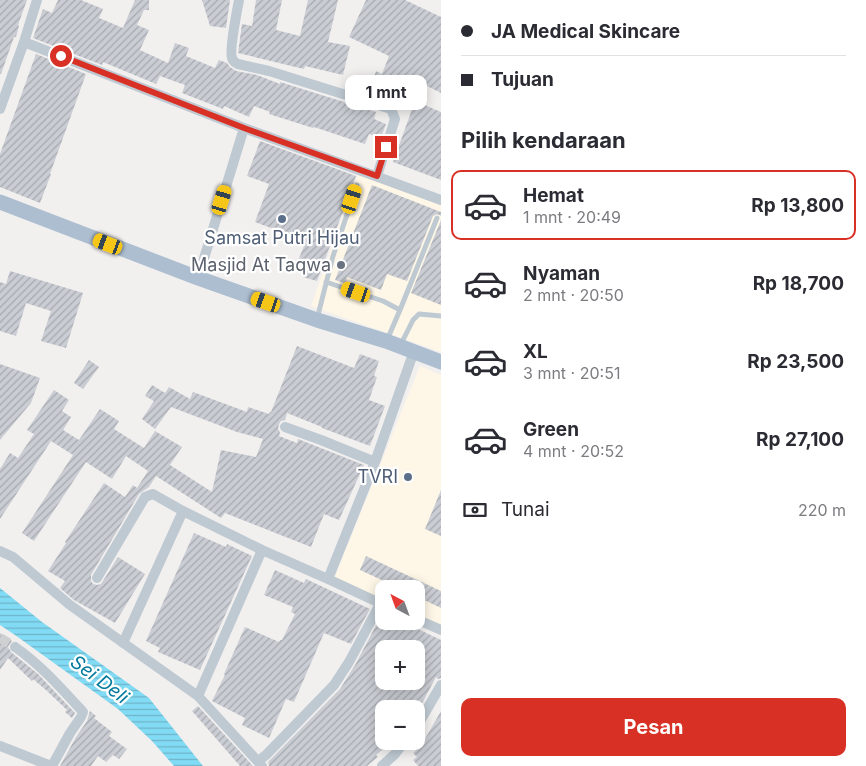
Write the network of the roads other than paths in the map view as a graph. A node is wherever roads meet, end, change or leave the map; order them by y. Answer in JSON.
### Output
{"nodes":[{"id":1,"x":37,"y":0,"type":"edge"},
{"id":2,"x":239,"y":0,"type":"edge"},
{"id":3,"x":24,"y":42,"type":"junction"},
{"id":4,"x":0,"y":109,"type":"edge"},
{"id":5,"x":244,"y":128,"type":"junction"},
{"id":6,"x":377,"y":176,"type":"junction"},
{"id":7,"x":357,"y":185,"type":"dead end"},
{"id":8,"x":441,"y":200,"type":"edge"},
{"id":9,"x":0,"y":202,"type":"edge"},
{"id":10,"x":437,"y":218,"type":"dead end"},
{"id":11,"x":198,"y":278,"type":"junction"},
{"id":12,"x":326,"y":282,"type":"junction"},
{"id":13,"x":400,"y":310,"type":"junction"},
{"id":14,"x":441,"y":316,"type":"edge"},
{"id":15,"x":317,"y":320,"type":"junction"},
{"id":16,"x":400,"y":346,"type":"junction"},
{"id":17,"x":441,"y":362,"type":"edge"},
{"id":18,"x":285,"y":427,"type":"dead end"},
{"id":19,"x":376,"y":462,"type":"junction"},
{"id":20,"x":183,"y":511,"type":"junction"},
{"id":21,"x":262,"y":550,"type":"junction"},
{"id":22,"x":0,"y":551,"type":"edge"},
{"id":23,"x":97,"y":578,"type":"dead end"},
{"id":24,"x":328,"y":579,"type":"junction"},
{"id":25,"x":375,"y":601,"type":"edge"},
{"id":26,"x":375,"y":616,"type":"edge"},
{"id":27,"x":425,"y":623,"type":"edge"},
{"id":28,"x":441,"y":630,"type":"edge"},
{"id":29,"x":123,"y":643,"type":"junction"},
{"id":30,"x":16,"y":647,"type":"tunnel mouth"},
{"id":31,"x":441,"y":685,"type":"edge"},
{"id":32,"x":198,"y":696,"type":"junction"},
{"id":33,"x":425,"y":713,"type":"edge"},
{"id":34,"x":0,"y":746,"type":"edge"},
{"id":35,"x":398,"y":750,"type":"edge"},
{"id":36,"x":260,"y":764,"type":"edge"},
{"id":37,"x":52,"y":766,"type":"edge"},
{"id":38,"x":382,"y":766,"type":"edge"}],
"edges":[{"from":1,"to":3,"type":"street"},
{"from":2,"to":6,"type":"street"},
{"from":3,"to":4,"type":"street"},
{"from":3,"to":5,"type":"street"},
{"from":5,"to":6,"type":"street"},
{"from":5,"to":11,"type":"street"},
{"from":6,"to":8,"type":"street"},
{"from":7,"to":12,"type":"lane"},
{"from":9,"to":11,"type":"main road"},
{"from":10,"to":13,"type":"lane"},
{"from":11,"to":15,"type":"main road"},
{"from":12,"to":13,"type":"lane"},
{"from":12,"to":15,"type":"lane"},
{"from":13,"to":16,"type":"lane"},
{"from":14,"to":16,"type":"lane"},
{"from":15,"to":16,"type":"main road"},
{"from":16,"to":17,"type":"main road"},
{"from":16,"to":19,"type":"street"},
{"from":18,"to":19,"type":"street"},
{"from":19,"to":24,"type":"street"},
{"from":20,"to":21,"type":"street"},
{"from":20,"to":23,"type":"street"},
{"from":20,"to":29,"type":"street"},
{"from":21,"to":24,"type":"street"},
{"from":21,"to":32,"type":"street"},
{"from":22,"to":29,"type":"street"},
{"from":24,"to":25,"type":"street"},
{"from":26,"to":36,"type":"street"},
{"from":27,"to":28,"type":"street"},
{"from":29,"to":32,"type":"street"},
{"from":30,"to":37,"type":"street"},
{"from":31,"to":33,"type":"street"},
{"from":32,"to":36,"type":"street"},
{"from":34,"to":37,"type":"street"},
{"from":35,"to":38,"type":"street"}]}
